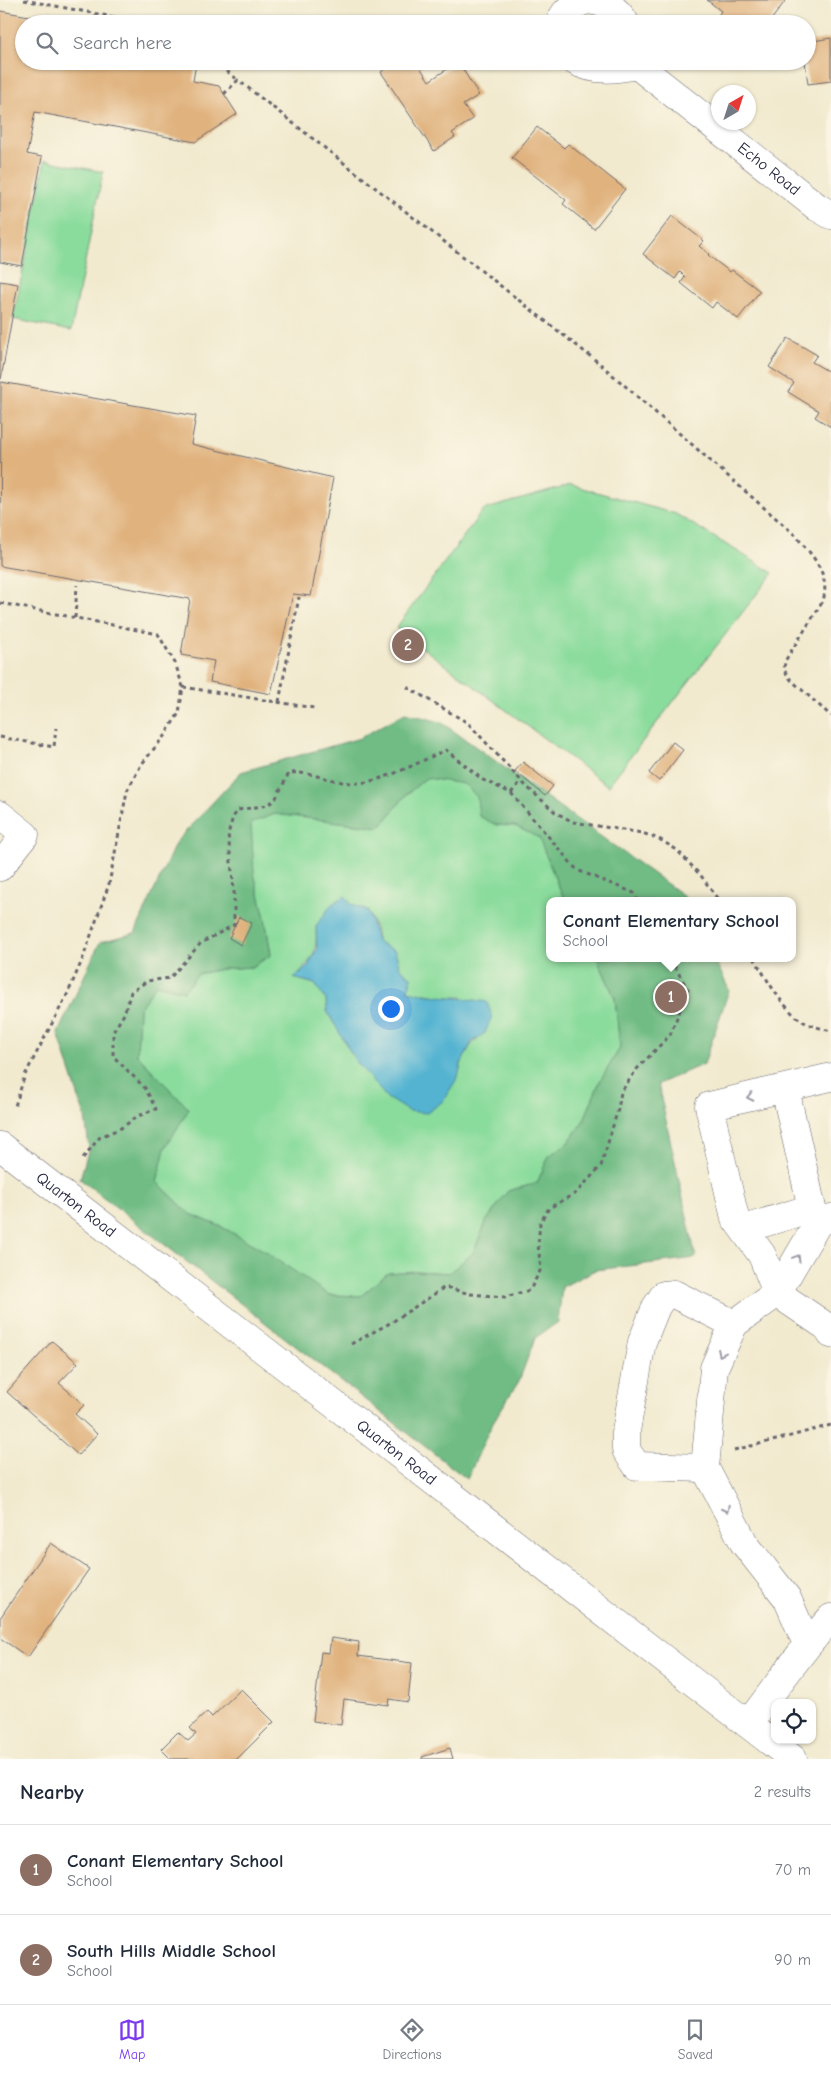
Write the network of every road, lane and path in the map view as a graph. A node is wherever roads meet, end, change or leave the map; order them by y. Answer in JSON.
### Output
{"nodes":[{"id":1,"x":24,"y":0,"type":"edge"},
{"id":2,"x":588,"y":0,"type":"edge"},
{"id":3,"x":103,"y":15,"type":"edge"},
{"id":4,"x":565,"y":15,"type":"edge"},
{"id":5,"x":620,"y":15,"type":"edge"},
{"id":6,"x":225,"y":70,"type":"edge"},
{"id":7,"x":645,"y":70,"type":"edge"},
{"id":8,"x":238,"y":80,"type":"junction"},
{"id":9,"x":224,"y":94,"type":"dead end"},
{"id":10,"x":831,"y":215,"type":"edge"},
{"id":11,"x":77,"y":585,"type":"dead end"},
{"id":12,"x":299,"y":597,"type":"dead end"},
{"id":13,"x":0,"y":603,"type":"edge"},
{"id":14,"x":75,"y":618,"type":"junction"},
{"id":15,"x":407,"y":686,"type":"dead end"},
{"id":16,"x":183,"y":687,"type":"junction"},
{"id":17,"x":279,"y":702,"type":"junction"},
{"id":18,"x":314,"y":708,"type":"dead end"},
{"id":19,"x":831,"y":716,"type":"edge"},
{"id":20,"x":56,"y":728,"type":"dead end"},
{"id":21,"x":0,"y":737,"type":"edge"},
{"id":22,"x":520,"y":780,"type":"junction"},
{"id":23,"x":511,"y":793,"type":"junction"},
{"id":24,"x":0,"y":815,"type":"edge"},
{"id":25,"x":0,"y":867,"type":"edge"},
{"id":26,"x":636,"y":897,"type":"edge"},
{"id":27,"x":716,"y":897,"type":"edge"},
{"id":28,"x":672,"y":962,"type":"edge"},
{"id":29,"x":757,"y":962,"type":"edge"},
{"id":30,"x":831,"y":1031,"type":"edge"},
{"id":31,"x":831,"y":1077,"type":"edge"},
{"id":32,"x":785,"y":1089,"type":"junction"},
{"id":33,"x":15,"y":1106,"type":"dead end"},
{"id":34,"x":0,"y":1146,"type":"edge"},
{"id":35,"x":83,"y":1158,"type":"dead end"},
{"id":36,"x":820,"y":1216,"type":"edge"},
{"id":37,"x":744,"y":1229,"type":"junction"},
{"id":38,"x":777,"y":1293,"type":"junction"},
{"id":39,"x":734,"y":1324,"type":"junction"},
{"id":40,"x":831,"y":1334,"type":"edge"},
{"id":41,"x":351,"y":1344,"type":"dead end"},
{"id":42,"x":831,"y":1425,"type":"edge"},
{"id":43,"x":706,"y":1463,"type":"junction"},
{"id":44,"x":831,"y":1618,"type":"edge"},
{"id":45,"x":807,"y":1644,"type":"junction"},
{"id":46,"x":748,"y":1724,"type":"junction"},
{"id":47,"x":793,"y":1759,"type":"edge"}],
"edges":[{"from":1,"to":3,"type":"path"},
{"from":2,"to":4,"type":"street"},
{"from":2,"to":5,"type":"street"},
{"from":6,"to":8,"type":"path"},
{"from":7,"to":10,"type":"street","name":"Echo Road"},
{"from":8,"to":9,"type":"path"},
{"from":8,"to":19,"type":"path"},
{"from":11,"to":14,"type":"path"},
{"from":12,"to":17,"type":"path"},
{"from":13,"to":14,"type":"path"},
{"from":14,"to":16,"type":"path"},
{"from":15,"to":22,"type":"path"},
{"from":16,"to":17,"type":"path"},
{"from":16,"to":33,"type":"path"},
{"from":17,"to":18,"type":"path"},
{"from":20,"to":21,"type":"path"},
{"from":22,"to":23,"type":"path"},
{"from":22,"to":27,"type":"path"},
{"from":23,"to":26,"type":"path"},
{"from":23,"to":35,"type":"path"},
{"from":24,"to":25,"type":"street"},
{"from":28,"to":41,"type":"path"},
{"from":29,"to":30,"type":"path"},
{"from":31,"to":32,"type":"street"},
{"from":32,"to":36,"type":"street"},
{"from":32,"to":37,"type":"street","one_way":true},
{"from":34,"to":46,"type":"street","name":"Quarton Road"},
{"from":36,"to":37,"type":"street"},
{"from":38,"to":36,"type":"street","one_way":true},
{"from":37,"to":38,"type":"street"},
{"from":38,"to":39,"type":"street"},
{"from":38,"to":40,"type":"street"},
{"from":39,"to":43,"type":"street","one_way":true},
{"from":39,"to":43,"type":"street"},
{"from":42,"to":43,"type":"path"},
{"from":43,"to":45,"type":"street","one_way":true},
{"from":44,"to":45,"type":"street"},
{"from":45,"to":46,"type":"street"},
{"from":46,"to":47,"type":"street","name":"Quarton Road"}]}
